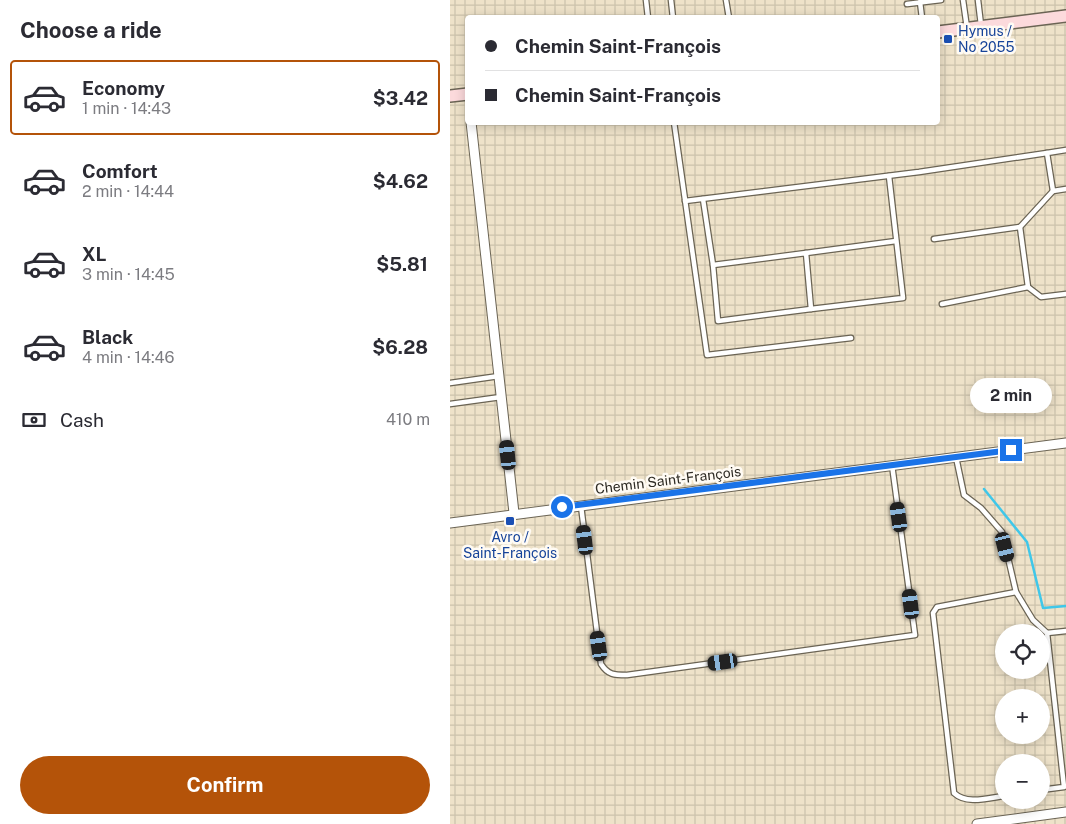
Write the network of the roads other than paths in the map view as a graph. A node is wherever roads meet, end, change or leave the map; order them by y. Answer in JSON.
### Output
{"nodes":[{"id":1,"x":646,"y":0,"type":"edge"},
{"id":2,"x":671,"y":0,"type":"edge"},
{"id":3,"x":726,"y":0,"type":"edge"},
{"id":4,"x":941,"y":0,"type":"edge"},
{"id":5,"x":963,"y":0,"type":"edge"},
{"id":6,"x":978,"y":0,"type":"edge"},
{"id":7,"x":920,"y":2,"type":"junction"},
{"id":8,"x":907,"y":4,"type":"dead end"},
{"id":9,"x":648,"y":15,"type":"edge"},
{"id":10,"x":673,"y":15,"type":"edge"},
{"id":11,"x":728,"y":15,"type":"edge"},
{"id":12,"x":922,"y":15,"type":"edge"},
{"id":13,"x":1066,"y":16,"type":"edge"},
{"id":14,"x":981,"y":26,"type":"junction"},
{"id":15,"x":967,"y":28,"type":"junction"},
{"id":16,"x":940,"y":32,"type":"edge"},
{"id":17,"x":465,"y":94,"type":"edge"},
{"id":18,"x":450,"y":96,"type":"edge"},
{"id":19,"x":472,"y":125,"type":"edge"},
{"id":20,"x":674,"y":125,"type":"edge"},
{"id":21,"x":1066,"y":150,"type":"edge"},
{"id":22,"x":1047,"y":153,"type":"junction"},
{"id":23,"x":889,"y":176,"type":"junction"},
{"id":24,"x":1066,"y":189,"type":"edge"},
{"id":25,"x":1053,"y":191,"type":"junction"},
{"id":26,"x":703,"y":199,"type":"junction"},
{"id":27,"x":685,"y":201,"type":"junction"},
{"id":28,"x":1020,"y":227,"type":"junction"},
{"id":29,"x":934,"y":240,"type":"dead end"},
{"id":30,"x":896,"y":241,"type":"junction"},
{"id":31,"x":806,"y":253,"type":"junction"},
{"id":32,"x":713,"y":265,"type":"junction"},
{"id":33,"x":1028,"y":287,"type":"junction"},
{"id":34,"x":1066,"y":294,"type":"edge"},
{"id":35,"x":942,"y":304,"type":"dead end"},
{"id":36,"x":811,"y":309,"type":"junction"},
{"id":37,"x":851,"y":338,"type":"dead end"},
{"id":38,"x":499,"y":376,"type":"junction"},
{"id":39,"x":450,"y":383,"type":"edge"},
{"id":40,"x":502,"y":397,"type":"junction"},
{"id":41,"x":450,"y":404,"type":"edge"},
{"id":42,"x":1066,"y":443,"type":"edge"},
{"id":43,"x":956,"y":457,"type":"junction"},
{"id":44,"x":892,"y":465,"type":"junction"},
{"id":45,"x":580,"y":505,"type":"junction"},
{"id":46,"x":514,"y":513,"type":"junction"},
{"id":47,"x":450,"y":522,"type":"edge"},
{"id":48,"x":1016,"y":592,"type":"junction"},
{"id":49,"x":1037,"y":624,"type":"edge"},
{"id":50,"x":1066,"y":631,"type":"edge"},
{"id":51,"x":1050,"y":633,"type":"edge"},
{"id":52,"x":1050,"y":660,"type":"edge"},
{"id":53,"x":1050,"y":789,"type":"edge"},
{"id":54,"x":995,"y":797,"type":"edge"},
{"id":55,"x":1066,"y":812,"type":"edge"},
{"id":56,"x":977,"y":824,"type":"edge"}],
"edges":[{"from":1,"to":9,"type":"lane"},
{"from":2,"to":10,"type":"lane"},
{"from":3,"to":11,"type":"lane"},
{"from":4,"to":7,"type":"lane"},
{"from":5,"to":15,"type":"lane"},
{"from":6,"to":14,"type":"lane"},
{"from":7,"to":8,"type":"lane"},
{"from":7,"to":12,"type":"lane"},
{"from":13,"to":14,"type":"street"},
{"from":14,"to":15,"type":"street"},
{"from":15,"to":16,"type":"street"},
{"from":17,"to":18,"type":"street"},
{"from":19,"to":38,"type":"street"},
{"from":20,"to":27,"type":"lane"},
{"from":21,"to":22,"type":"lane"},
{"from":22,"to":23,"type":"lane"},
{"from":22,"to":25,"type":"lane"},
{"from":23,"to":26,"type":"lane"},
{"from":23,"to":30,"type":"lane"},
{"from":24,"to":25,"type":"lane"},
{"from":25,"to":28,"type":"lane"},
{"from":26,"to":27,"type":"lane"},
{"from":26,"to":32,"type":"lane"},
{"from":27,"to":37,"type":"lane"},
{"from":28,"to":29,"type":"lane"},
{"from":28,"to":33,"type":"lane"},
{"from":30,"to":31,"type":"lane"},
{"from":30,"to":36,"type":"lane"},
{"from":31,"to":32,"type":"lane"},
{"from":31,"to":36,"type":"lane"},
{"from":32,"to":36,"type":"lane"},
{"from":33,"to":34,"type":"lane"},
{"from":33,"to":35,"type":"lane"},
{"from":38,"to":39,"type":"lane"},
{"from":38,"to":40,"type":"street"},
{"from":40,"to":41,"type":"lane"},
{"from":40,"to":46,"type":"street"},
{"from":42,"to":43,"type":"street","name":"Chemin Saint-François"},
{"from":43,"to":44,"type":"street","name":"Chemin Saint-François"},
{"from":43,"to":48,"type":"lane"},
{"from":44,"to":45,"type":"street","name":"Chemin Saint-François"},
{"from":44,"to":45,"type":"lane"},
{"from":45,"to":46,"type":"street","name":"Chemin Saint-François"},
{"from":46,"to":47,"type":"street","name":"Chemin Saint-François"},
{"from":48,"to":49,"type":"lane"},
{"from":48,"to":54,"type":"lane"},
{"from":50,"to":51,"type":"lane"},
{"from":52,"to":53,"type":"lane"},
{"from":55,"to":56,"type":"street"}]}
